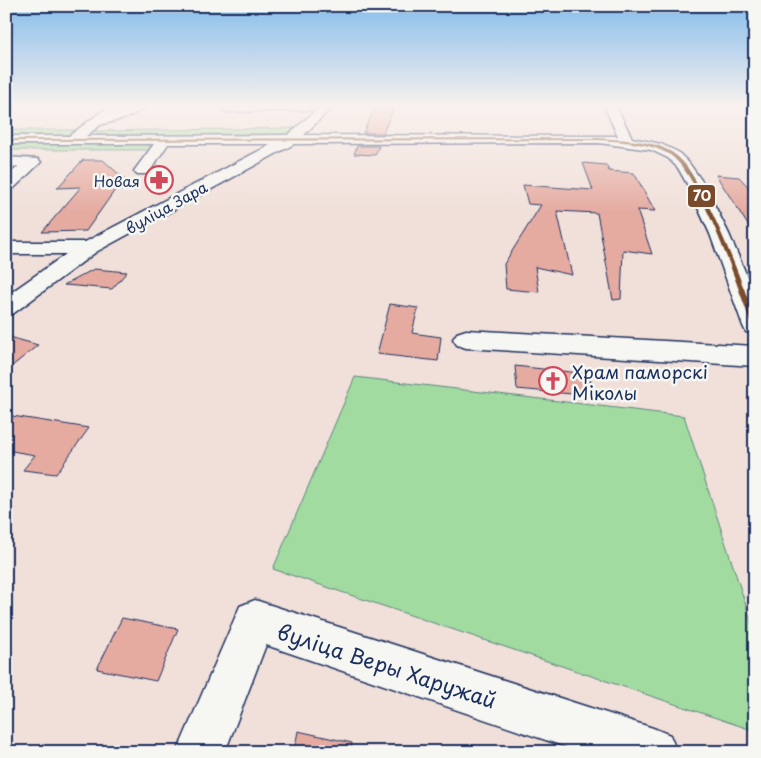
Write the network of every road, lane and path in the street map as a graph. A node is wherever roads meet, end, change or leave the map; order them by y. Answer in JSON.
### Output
{"nodes":[{"id":1,"x":163,"y":141,"type":"edge"},
{"id":2,"x":288,"y":141,"type":"edge"},
{"id":3,"x":627,"y":141,"type":"edge"},
{"id":4,"x":6,"y":162,"type":"edge"},
{"id":5,"x":142,"y":171,"type":"dead end"},
{"id":6,"x":6,"y":186,"type":"edge"},
{"id":7,"x":6,"y":248,"type":"edge"},
{"id":8,"x":89,"y":248,"type":"junction"},
{"id":9,"x":746,"y":279,"type":"edge"},
{"id":10,"x":6,"y":308,"type":"edge"},
{"id":11,"x":755,"y":326,"type":"edge"},
{"id":12,"x":466,"y":339,"type":"dead end"},
{"id":13,"x":755,"y":356,"type":"edge"},
{"id":14,"x":201,"y":752,"type":"edge"},
{"id":15,"x":653,"y":752,"type":"edge"}],
"edges":[{"from":1,"to":5,"type":"street"},
{"from":2,"to":8,"type":"street","name":"вуліца Зара"},
{"from":3,"to":9,"type":"street"},
{"from":4,"to":6,"type":"street"},
{"from":7,"to":8,"type":"street"},
{"from":8,"to":10,"type":"street","name":"вуліца Зара"},
{"from":9,"to":11,"type":"street"},
{"from":12,"to":13,"type":"street"},
{"from":14,"to":15,"type":"street","name":"вуліца Веры Харужай"}]}
